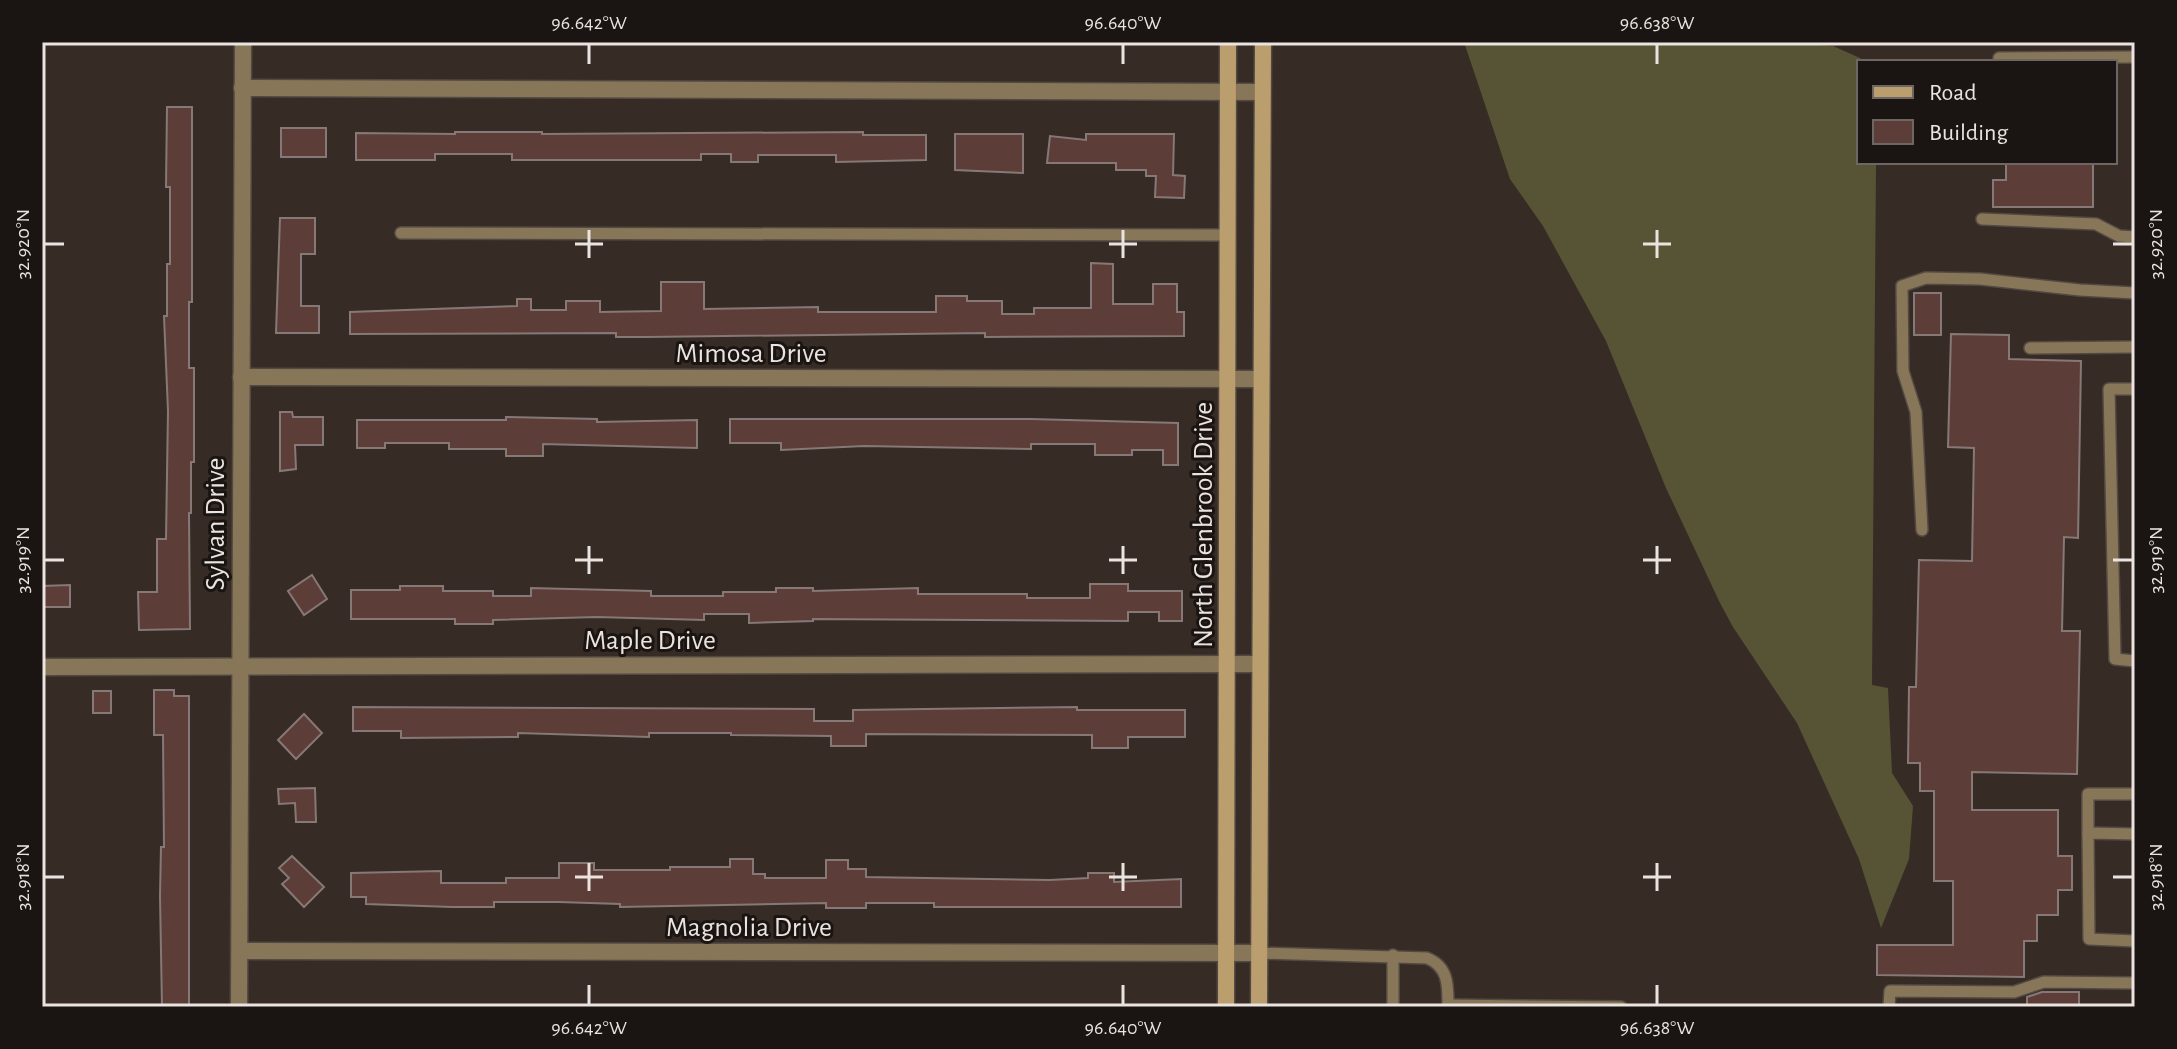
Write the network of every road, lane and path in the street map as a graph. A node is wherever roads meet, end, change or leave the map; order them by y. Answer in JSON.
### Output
{"nodes":[{"id":1,"x":243,"y":42,"type":"edge"},
{"id":2,"x":1228,"y":42,"type":"edge"},
{"id":3,"x":1263,"y":42,"type":"edge"},
{"id":4,"x":2135,"y":57,"type":"edge"},
{"id":5,"x":1999,"y":58,"type":"dead end"},
{"id":6,"x":242,"y":88,"type":"junction"},
{"id":7,"x":1227,"y":92,"type":"junction"},
{"id":8,"x":1262,"y":92,"type":"junction"},
{"id":9,"x":1982,"y":219,"type":"dead end"},
{"id":10,"x":401,"y":233,"type":"dead end"},
{"id":11,"x":1227,"y":235,"type":"junction"},
{"id":12,"x":2135,"y":237,"type":"edge"},
{"id":13,"x":2135,"y":293,"type":"edge"},
{"id":14,"x":2135,"y":347,"type":"edge"},
{"id":15,"x":2030,"y":348,"type":"dead end"},
{"id":16,"x":241,"y":377,"type":"junction"},
{"id":17,"x":1227,"y":379,"type":"junction"},
{"id":18,"x":1261,"y":379,"type":"junction"},
{"id":19,"x":2135,"y":389,"type":"edge"},
{"id":20,"x":1922,"y":530,"type":"dead end"},
{"id":21,"x":2135,"y":661,"type":"edge"},
{"id":22,"x":1228,"y":664,"type":"junction"},
{"id":23,"x":1259,"y":664,"type":"junction"},
{"id":24,"x":42,"y":667,"type":"edge"},
{"id":25,"x":239,"y":667,"type":"junction"},
{"id":26,"x":2135,"y":794,"type":"edge"},
{"id":27,"x":2088,"y":833,"type":"junction"},
{"id":28,"x":2135,"y":834,"type":"edge"},
{"id":29,"x":2135,"y":941,"type":"edge"},
{"id":30,"x":240,"y":951,"type":"junction"},
{"id":31,"x":1226,"y":953,"type":"junction"},
{"id":32,"x":1258,"y":953,"type":"junction"},
{"id":33,"x":1393,"y":955,"type":"junction"},
{"id":34,"x":2135,"y":983,"type":"edge"},
{"id":35,"x":1448,"y":1006,"type":"edge"},
{"id":36,"x":239,"y":1007,"type":"edge"},
{"id":37,"x":1226,"y":1007,"type":"edge"},
{"id":38,"x":1259,"y":1007,"type":"edge"},
{"id":39,"x":1393,"y":1007,"type":"edge"},
{"id":40,"x":1621,"y":1007,"type":"edge"},
{"id":41,"x":1889,"y":1007,"type":"edge"}],
"edges":[{"from":1,"to":6,"type":"street","name":"Sylvan Drive"},
{"from":2,"to":7,"type":"main road","name":"North Glenbrook Drive"},
{"from":3,"to":8,"type":"main road","name":"North Glenbrook Drive"},
{"from":4,"to":5,"type":"lane"},
{"from":6,"to":7,"type":"street"},
{"from":6,"to":16,"type":"street","name":"Sylvan Drive"},
{"from":7,"to":8,"type":"street"},
{"from":7,"to":11,"type":"main road","name":"North Glenbrook Drive"},
{"from":8,"to":18,"type":"main road","name":"North Glenbrook Drive"},
{"from":9,"to":12,"type":"lane"},
{"from":10,"to":11,"type":"lane"},
{"from":11,"to":17,"type":"main road","name":"North Glenbrook Drive"},
{"from":13,"to":20,"type":"lane"},
{"from":14,"to":15,"type":"lane"},
{"from":16,"to":17,"type":"street","name":"Mimosa Drive"},
{"from":16,"to":25,"type":"street","name":"Sylvan Drive"},
{"from":17,"to":18,"type":"street","name":"Mimosa Drive"},
{"from":17,"to":22,"type":"main road","name":"North Glenbrook Drive"},
{"from":18,"to":23,"type":"main road","name":"North Glenbrook Drive"},
{"from":19,"to":21,"type":"lane"},
{"from":22,"to":23,"type":"street","name":"Maple Drive"},
{"from":22,"to":25,"type":"street","name":"Maple Drive"},
{"from":22,"to":31,"type":"main road","name":"North Glenbrook Drive"},
{"from":23,"to":32,"type":"main road","name":"North Glenbrook Drive"},
{"from":24,"to":25,"type":"street","name":"Maple Drive"},
{"from":25,"to":30,"type":"street","name":"Sylvan Drive"},
{"from":26,"to":27,"type":"lane"},
{"from":27,"to":28,"type":"lane"},
{"from":27,"to":29,"type":"lane"},
{"from":30,"to":31,"type":"street","name":"Magnolia Drive"},
{"from":30,"to":36,"type":"street","name":"Sylvan Drive"},
{"from":31,"to":32,"type":"street","name":"Magnolia Drive"},
{"from":31,"to":37,"type":"main road","name":"North Glenbrook Drive"},
{"from":32,"to":33,"type":"lane"},
{"from":32,"to":38,"type":"main road","name":"North Glenbrook Drive"},
{"from":33,"to":35,"type":"lane"},
{"from":33,"to":39,"type":"lane"},
{"from":34,"to":41,"type":"lane"},
{"from":35,"to":40,"type":"lane"}]}
